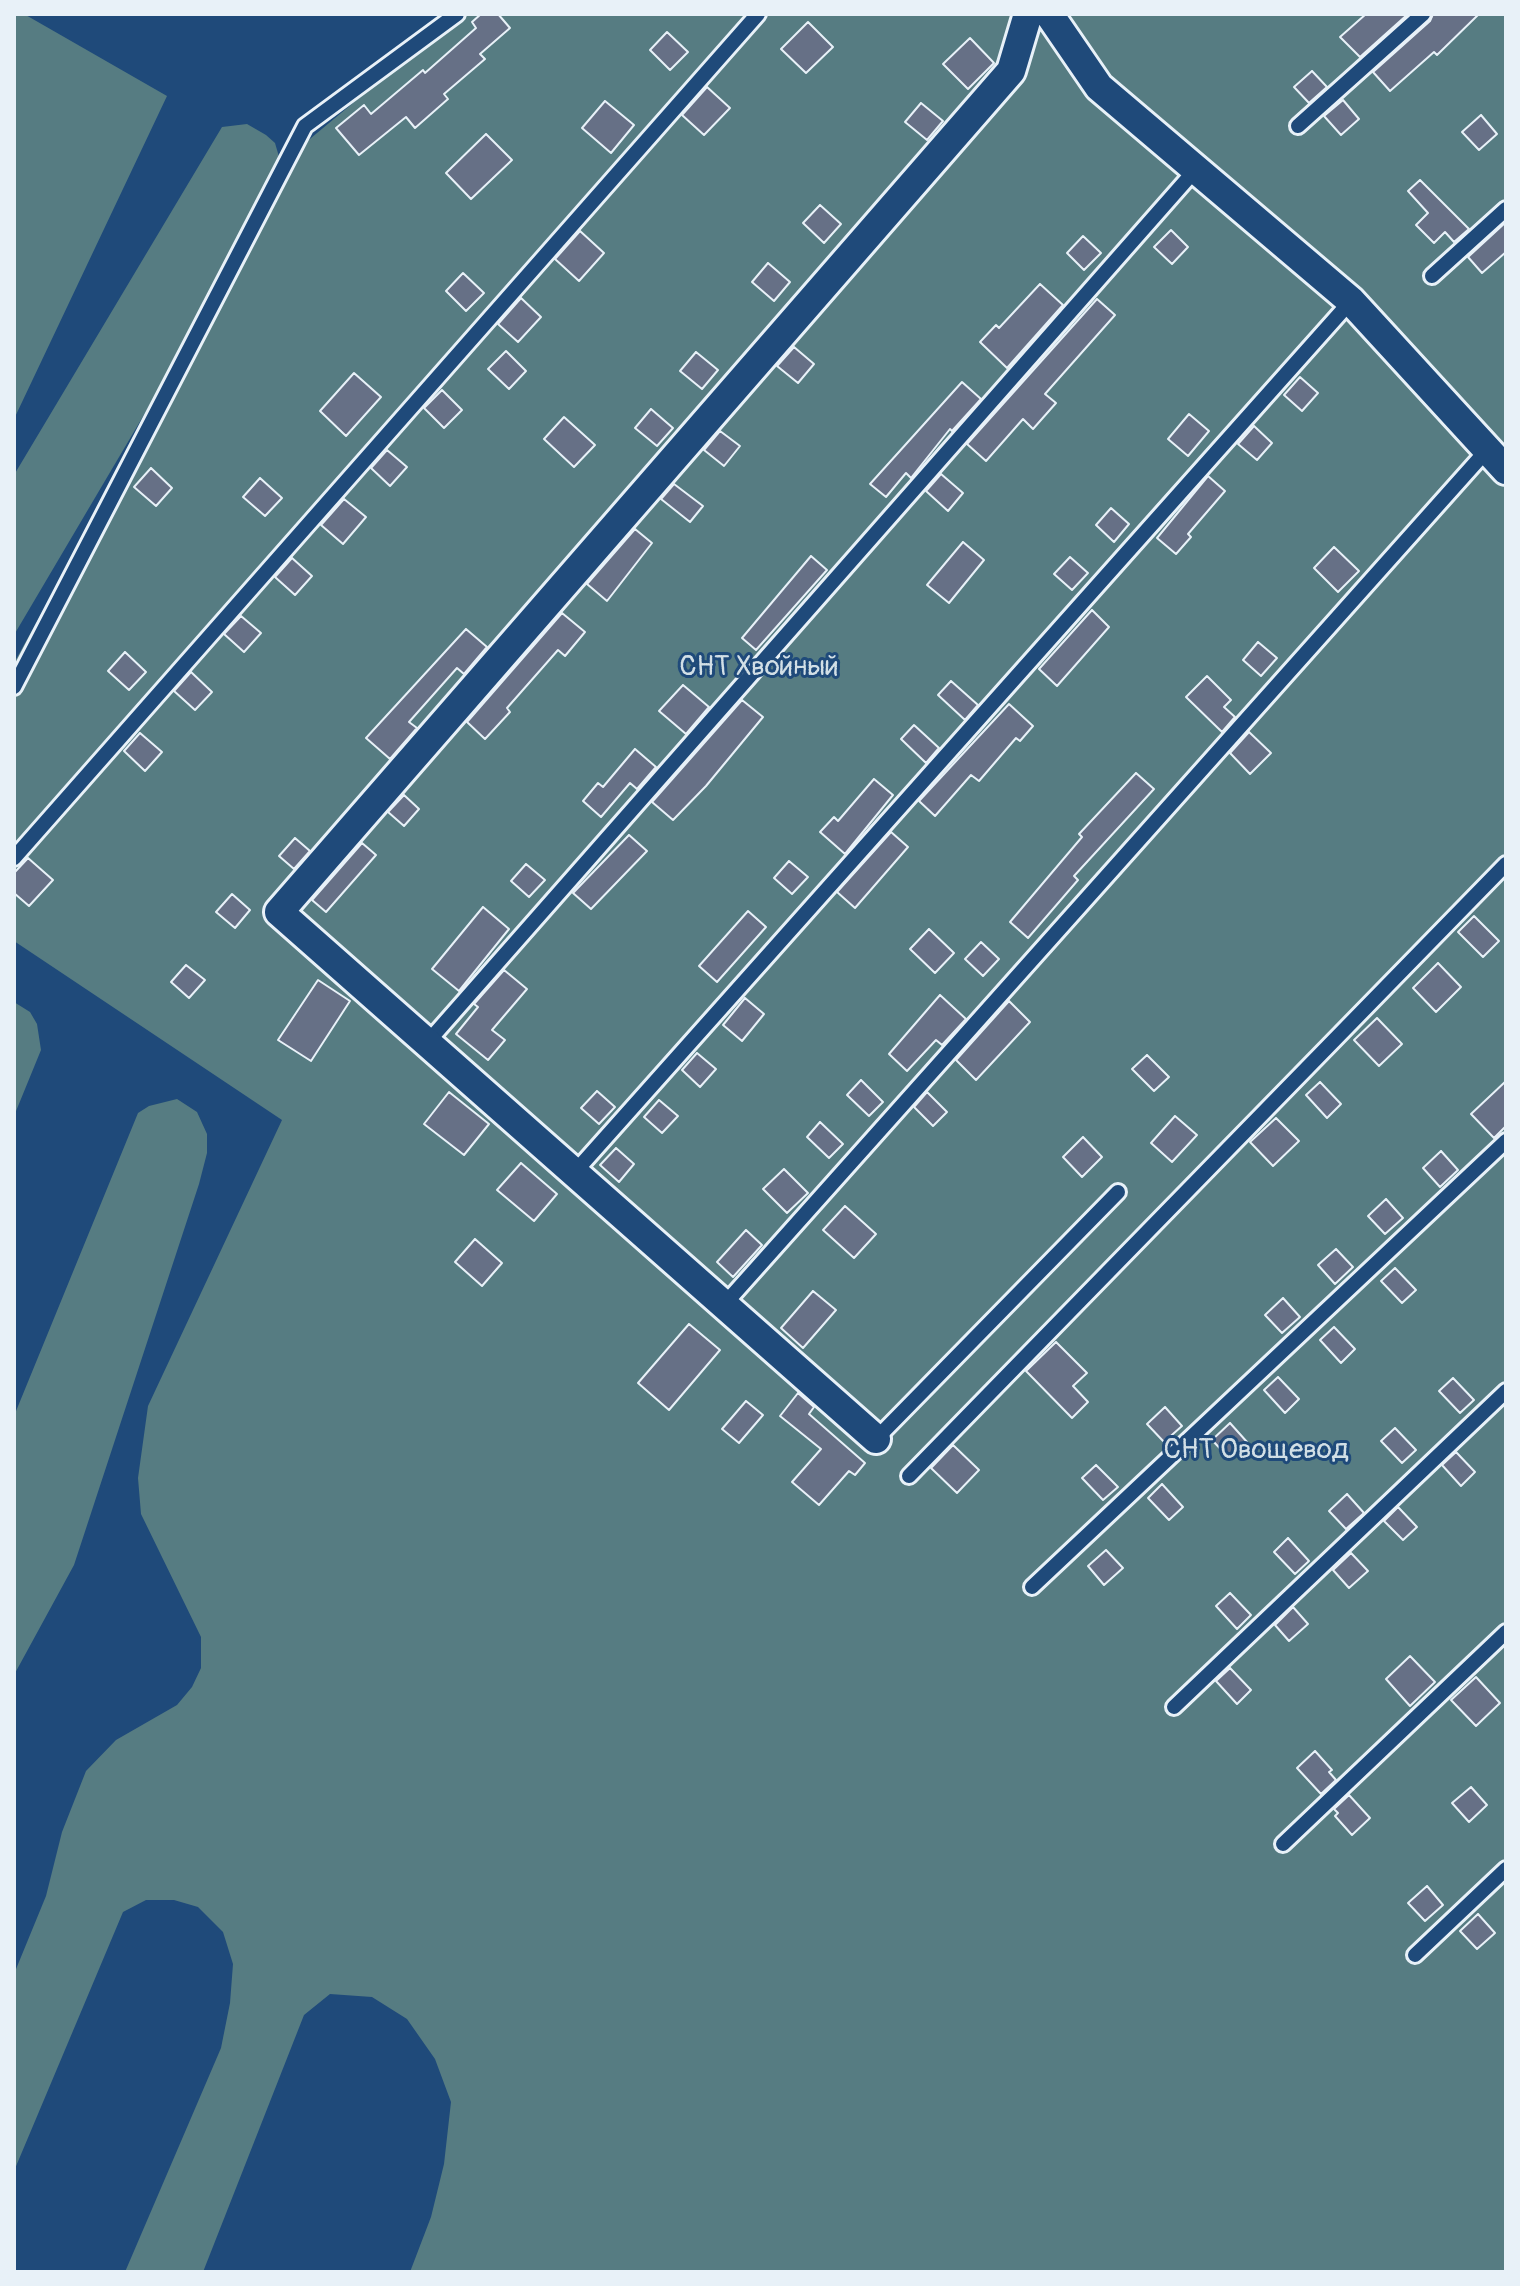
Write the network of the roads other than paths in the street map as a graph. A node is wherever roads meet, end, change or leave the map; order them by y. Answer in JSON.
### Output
{"nodes":[{"id":1,"x":457,"y":14,"type":"edge"},
{"id":2,"x":758,"y":14,"type":"edge"},
{"id":3,"x":1028,"y":14,"type":"edge"},
{"id":4,"x":1049,"y":14,"type":"edge"},
{"id":5,"x":1423,"y":14,"type":"edge"},
{"id":6,"x":1298,"y":126,"type":"dead end"},
{"id":7,"x":1197,"y":168,"type":"junction"},
{"id":8,"x":1506,"y":209,"type":"edge"},
{"id":9,"x":1432,"y":276,"type":"dead end"},
{"id":10,"x":1351,"y":301,"type":"junction"},
{"id":11,"x":1496,"y":460,"type":"edge"},
{"id":12,"x":14,"y":687,"type":"edge"},
{"id":13,"x":14,"y":858,"type":"edge"},
{"id":14,"x":1506,"y":864,"type":"edge"},
{"id":15,"x":426,"y":1044,"type":"junction"},
{"id":16,"x":1506,"y":1141,"type":"edge"},
{"id":17,"x":574,"y":1173,"type":"junction"},
{"id":18,"x":1118,"y":1192,"type":"dead end"},
{"id":19,"x":723,"y":1306,"type":"junction"},
{"id":20,"x":1506,"y":1391,"type":"edge"},
{"id":21,"x":876,"y":1439,"type":"joint"},
{"id":22,"x":909,"y":1476,"type":"dead end"},
{"id":23,"x":1032,"y":1587,"type":"dead end"},
{"id":24,"x":1506,"y":1632,"type":"edge"},
{"id":25,"x":1174,"y":1707,"type":"dead end"},
{"id":26,"x":1283,"y":1844,"type":"dead end"},
{"id":27,"x":1506,"y":1869,"type":"edge"},
{"id":28,"x":1415,"y":1955,"type":"dead end"}],
"edges":[{"from":1,"to":12,"type":"lane"},
{"from":2,"to":13,"type":"lane"},
{"from":3,"to":15,"type":"street"},
{"from":4,"to":7,"type":"street"},
{"from":5,"to":6,"type":"lane"},
{"from":7,"to":10,"type":"street"},
{"from":7,"to":15,"type":"lane"},
{"from":8,"to":9,"type":"lane"},
{"from":10,"to":11,"type":"street"},
{"from":10,"to":17,"type":"lane"},
{"from":11,"to":19,"type":"lane"},
{"from":14,"to":22,"type":"lane"},
{"from":15,"to":17,"type":"street"},
{"from":16,"to":23,"type":"lane"},
{"from":17,"to":19,"type":"street"},
{"from":18,"to":21,"type":"lane"},
{"from":19,"to":21,"type":"street"},
{"from":20,"to":25,"type":"lane"},
{"from":24,"to":26,"type":"lane"},
{"from":27,"to":28,"type":"lane"}]}
